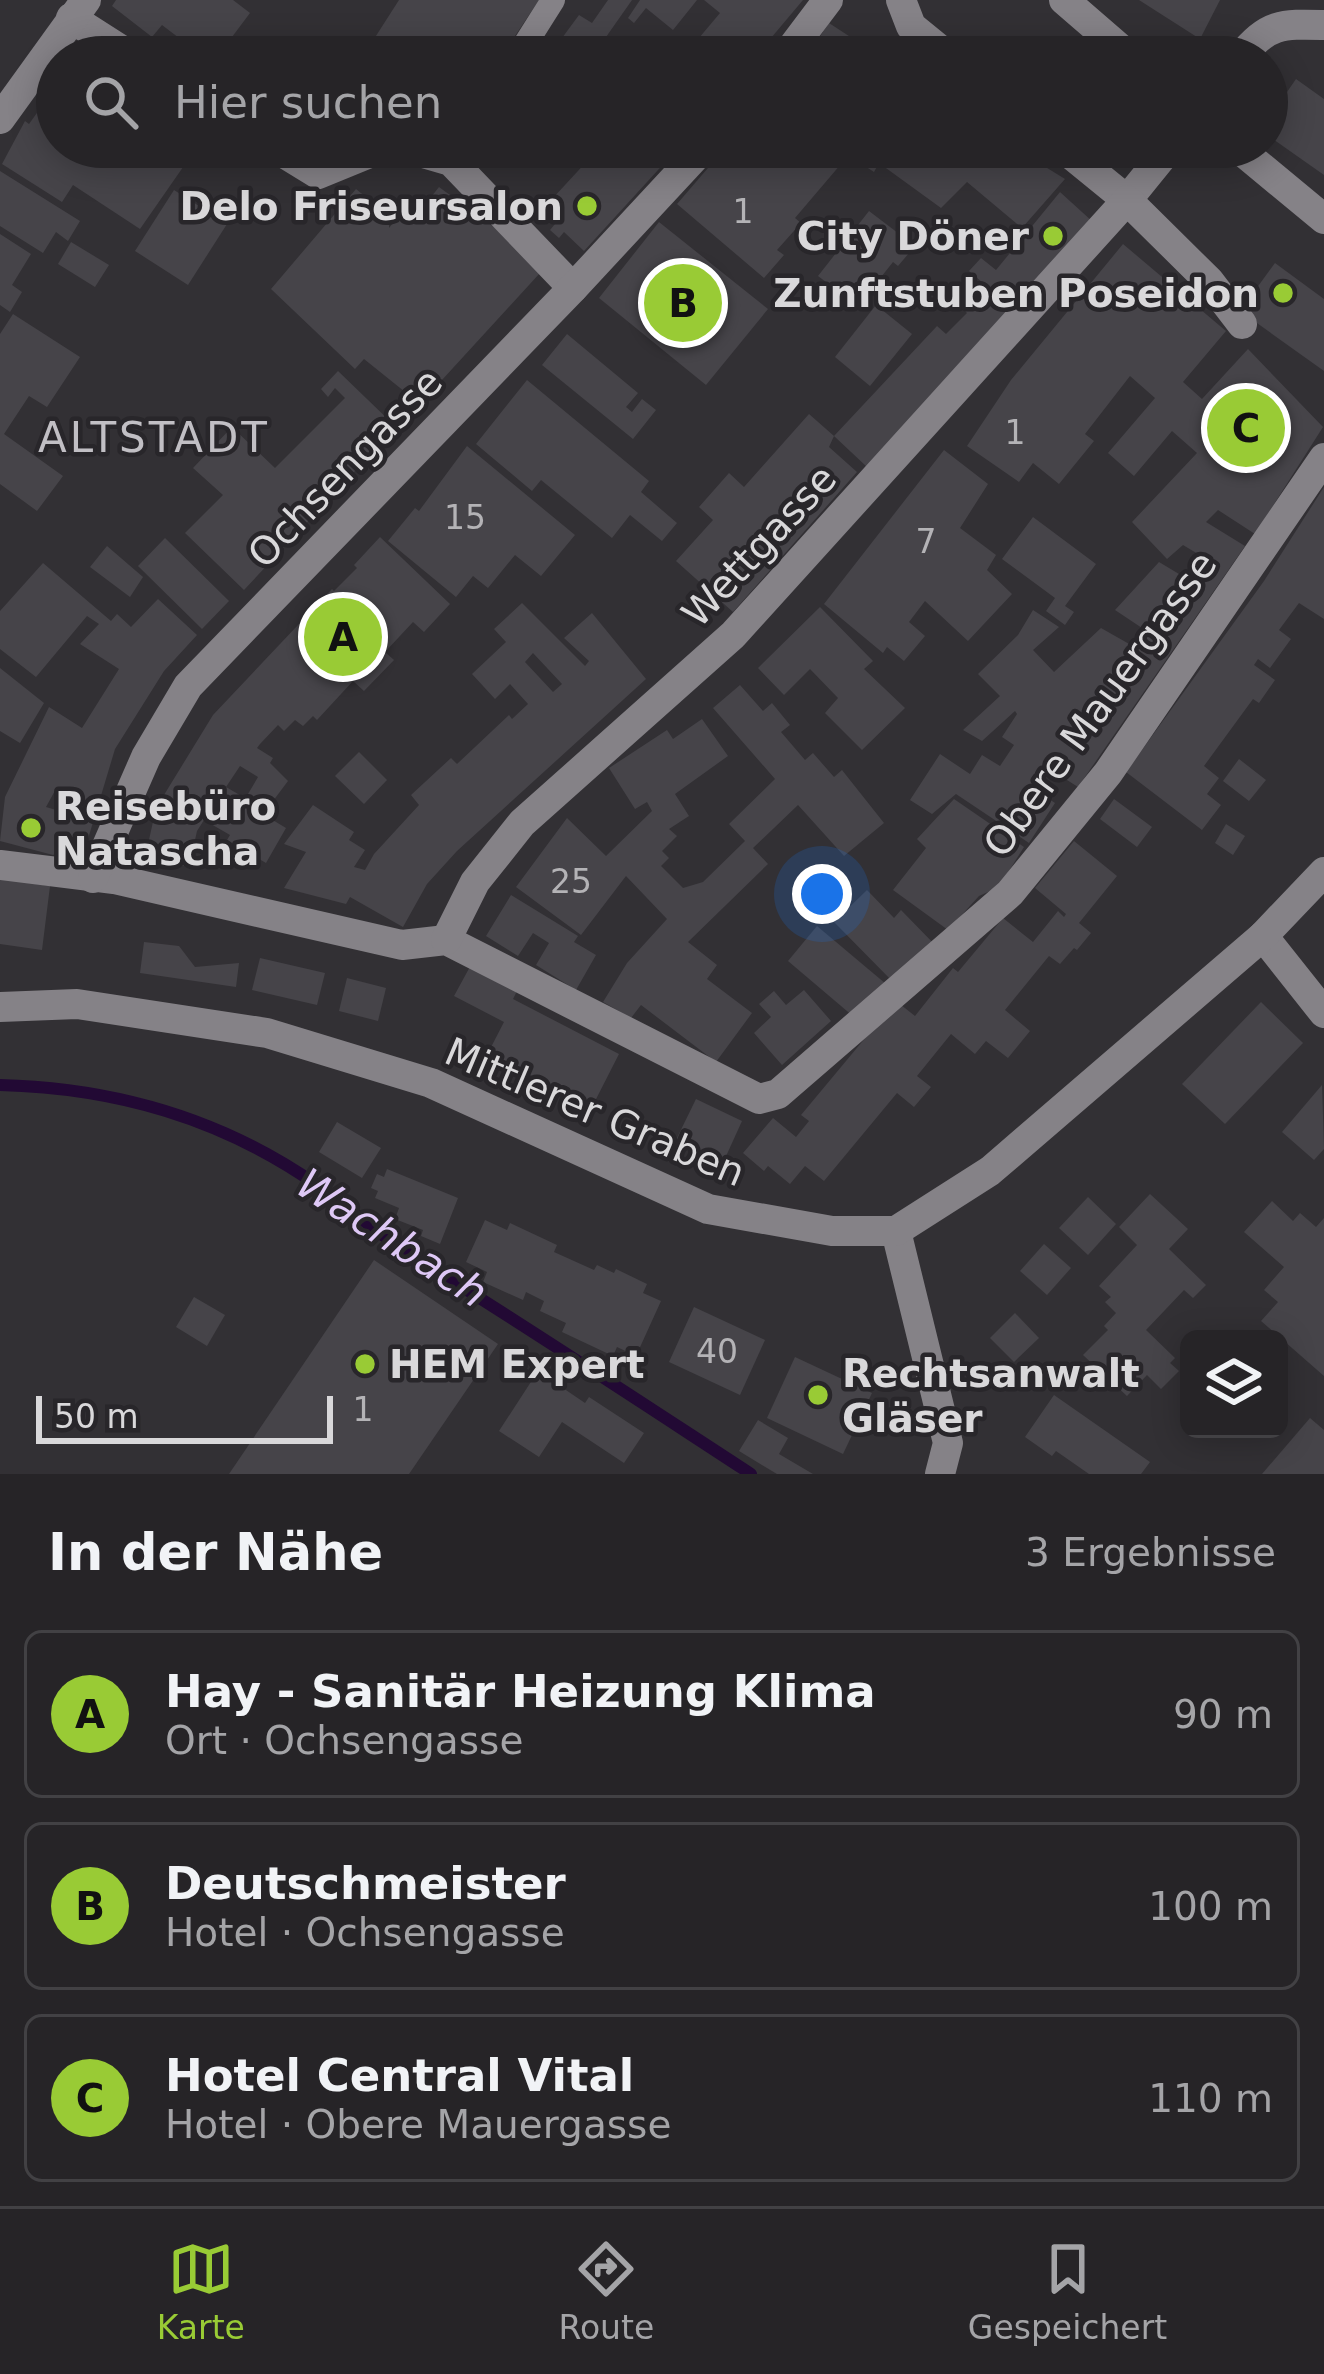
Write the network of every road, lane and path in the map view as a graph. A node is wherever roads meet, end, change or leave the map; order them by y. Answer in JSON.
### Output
{"nodes":[{"id":1,"x":553,"y":0,"type":"edge"},
{"id":2,"x":828,"y":0,"type":"edge"},
{"id":3,"x":901,"y":0,"type":"edge"},
{"id":4,"x":1064,"y":0,"type":"edge"},
{"id":5,"x":79,"y":9,"type":"edge"},
{"id":6,"x":1324,"y":26,"type":"edge"},
{"id":7,"x":60,"y":36,"type":"edge"},
{"id":8,"x":109,"y":36,"type":"edge"},
{"id":9,"x":530,"y":36,"type":"edge"},
{"id":10,"x":801,"y":36,"type":"edge"},
{"id":11,"x":923,"y":36,"type":"edge"},
{"id":12,"x":1106,"y":36,"type":"edge"},
{"id":13,"x":1261,"y":36,"type":"edge"},
{"id":14,"x":36,"y":69,"type":"edge"},
{"id":15,"x":0,"y":119,"type":"edge"},
{"id":16,"x":468,"y":168,"type":"edge"},
{"id":17,"x":685,"y":168,"type":"edge"},
{"id":18,"x":1088,"y":168,"type":"edge"},
{"id":19,"x":1153,"y":168,"type":"edge"},
{"id":20,"x":1262,"y":168,"type":"edge"},
{"id":21,"x":1127,"y":200,"type":"junction"},
{"id":22,"x":1324,"y":219,"type":"edge"},
{"id":23,"x":574,"y":288,"type":"junction"},
{"id":24,"x":1242,"y":324,"type":"dead end"},
{"id":25,"x":1324,"y":458,"type":"edge"},
{"id":26,"x":0,"y":865,"type":"edge"},
{"id":27,"x":1324,"y":872,"type":"edge"},
{"id":28,"x":93,"y":878,"type":"junction"},
{"id":29,"x":1263,"y":936,"type":"junction"},
{"id":30,"x":446,"y":940,"type":"junction"},
{"id":31,"x":0,"y":1007,"type":"edge"},
{"id":32,"x":1324,"y":1013,"type":"edge"},
{"id":33,"x":896,"y":1231,"type":"junction"},
{"id":34,"x":940,"y":1474,"type":"edge"}],
"edges":[{"from":1,"to":9,"type":"lane"},
{"from":2,"to":10,"type":"street"},
{"from":3,"to":11,"type":"street"},
{"from":4,"to":12,"type":"street"},
{"from":5,"to":7,"type":"street"},
{"from":5,"to":8,"type":"street"},
{"from":6,"to":13,"type":"street"},
{"from":14,"to":15,"type":"street"},
{"from":16,"to":23,"type":"street"},
{"from":17,"to":23,"type":"street","name":"Ochsengasse"},
{"from":18,"to":21,"type":"street"},
{"from":19,"to":21,"type":"street","name":"Wettgasse"},
{"from":20,"to":22,"type":"street"},
{"from":21,"to":24,"type":"street"},
{"from":21,"to":30,"type":"street","name":"Wettgasse"},
{"from":23,"to":28,"type":"street","name":"Ochsengasse"},
{"from":25,"to":30,"type":"street","name":"Obere Mauergasse"},
{"from":26,"to":28,"type":"street","name":"Obere Mauergasse"},
{"from":27,"to":29,"type":"street"},
{"from":28,"to":30,"type":"street","name":"Obere Mauergasse"},
{"from":29,"to":32,"type":"street"},
{"from":29,"to":33,"type":"street"},
{"from":31,"to":33,"type":"street","name":"Mittlerer Graben"},
{"from":33,"to":34,"type":"street"}]}
